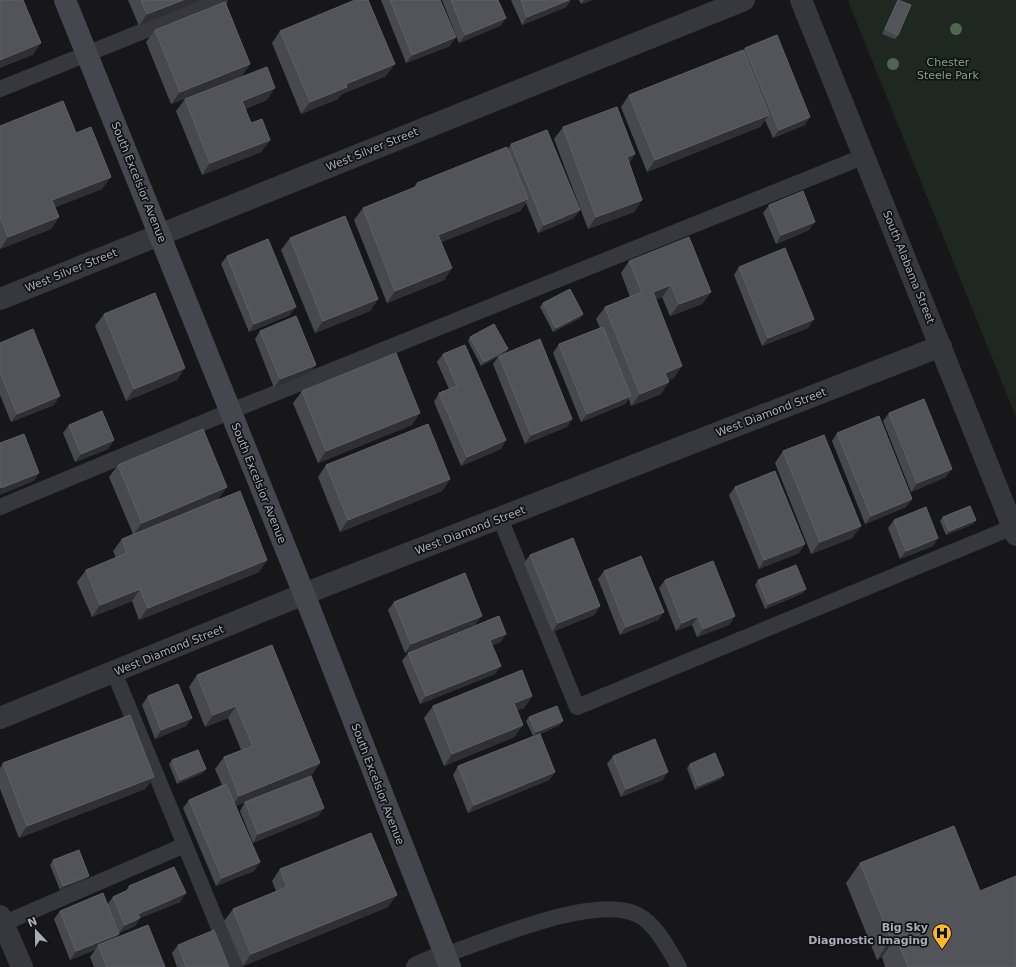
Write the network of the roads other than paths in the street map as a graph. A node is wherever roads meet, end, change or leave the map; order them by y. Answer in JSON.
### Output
{"nodes":[{"id":1,"x":65,"y":0,"type":"edge"},
{"id":2,"x":220,"y":0,"type":"edge"},
{"id":3,"x":744,"y":0,"type":"edge"},
{"id":4,"x":801,"y":0,"type":"edge"},
{"id":5,"x":87,"y":54,"type":"junction"},
{"id":6,"x":0,"y":89,"type":"edge"},
{"id":7,"x":865,"y":156,"type":"junction"},
{"id":8,"x":160,"y":234,"type":"junction"},
{"id":9,"x":0,"y":299,"type":"edge"},
{"id":10,"x":941,"y":346,"type":"junction"},
{"id":11,"x":231,"y":411,"type":"junction"},
{"id":12,"x":0,"y":507,"type":"edge"},
{"id":13,"x":500,"y":518,"type":"junction"},
{"id":14,"x":1014,"y":531,"type":"edge"},
{"id":15,"x":304,"y":594,"type":"junction"},
{"id":16,"x":114,"y":672,"type":"junction"},
{"id":17,"x":0,"y":718,"type":"edge"},
{"id":18,"x":185,"y":845,"type":"junction"},
{"id":19,"x":1,"y":922,"type":"edge"},
{"id":20,"x":448,"y":961,"type":"edge"},
{"id":21,"x":22,"y":967,"type":"edge"},
{"id":22,"x":235,"y":967,"type":"edge"},
{"id":23,"x":417,"y":967,"type":"edge"},
{"id":24,"x":678,"y":967,"type":"edge"}],
"edges":[{"from":1,"to":5,"type":"main road","name":"South Excelsior Avenue"},
{"from":2,"to":5,"type":"lane"},
{"from":3,"to":8,"type":"street","name":"West Silver Street"},
{"from":4,"to":7,"type":"street","name":"South Alabama Street"},
{"from":5,"to":6,"type":"lane"},
{"from":5,"to":8,"type":"main road","name":"South Excelsior Avenue"},
{"from":7,"to":10,"type":"street","name":"South Alabama Street"},
{"from":7,"to":11,"type":"lane"},
{"from":8,"to":9,"type":"street","name":"West Silver Street"},
{"from":8,"to":11,"type":"main road","name":"South Excelsior Avenue"},
{"from":10,"to":13,"type":"street","name":"West Diamond Street"},
{"from":10,"to":14,"type":"street","name":"South Alabama Street"},
{"from":11,"to":12,"type":"lane"},
{"from":11,"to":15,"type":"main road","name":"South Excelsior Avenue"},
{"from":13,"to":14,"type":"lane"},
{"from":13,"to":15,"type":"street","name":"West Diamond Street"},
{"from":15,"to":16,"type":"street","name":"West Diamond Street"},
{"from":15,"to":20,"type":"main road","name":"South Excelsior Avenue"},
{"from":16,"to":17,"type":"street","name":"West Diamond Street"},
{"from":16,"to":18,"type":"lane"},
{"from":18,"to":19,"type":"lane"},
{"from":18,"to":22,"type":"lane"},
{"from":19,"to":21,"type":"street"},
{"from":20,"to":23,"type":"street"},
{"from":20,"to":24,"type":"lane"}]}
